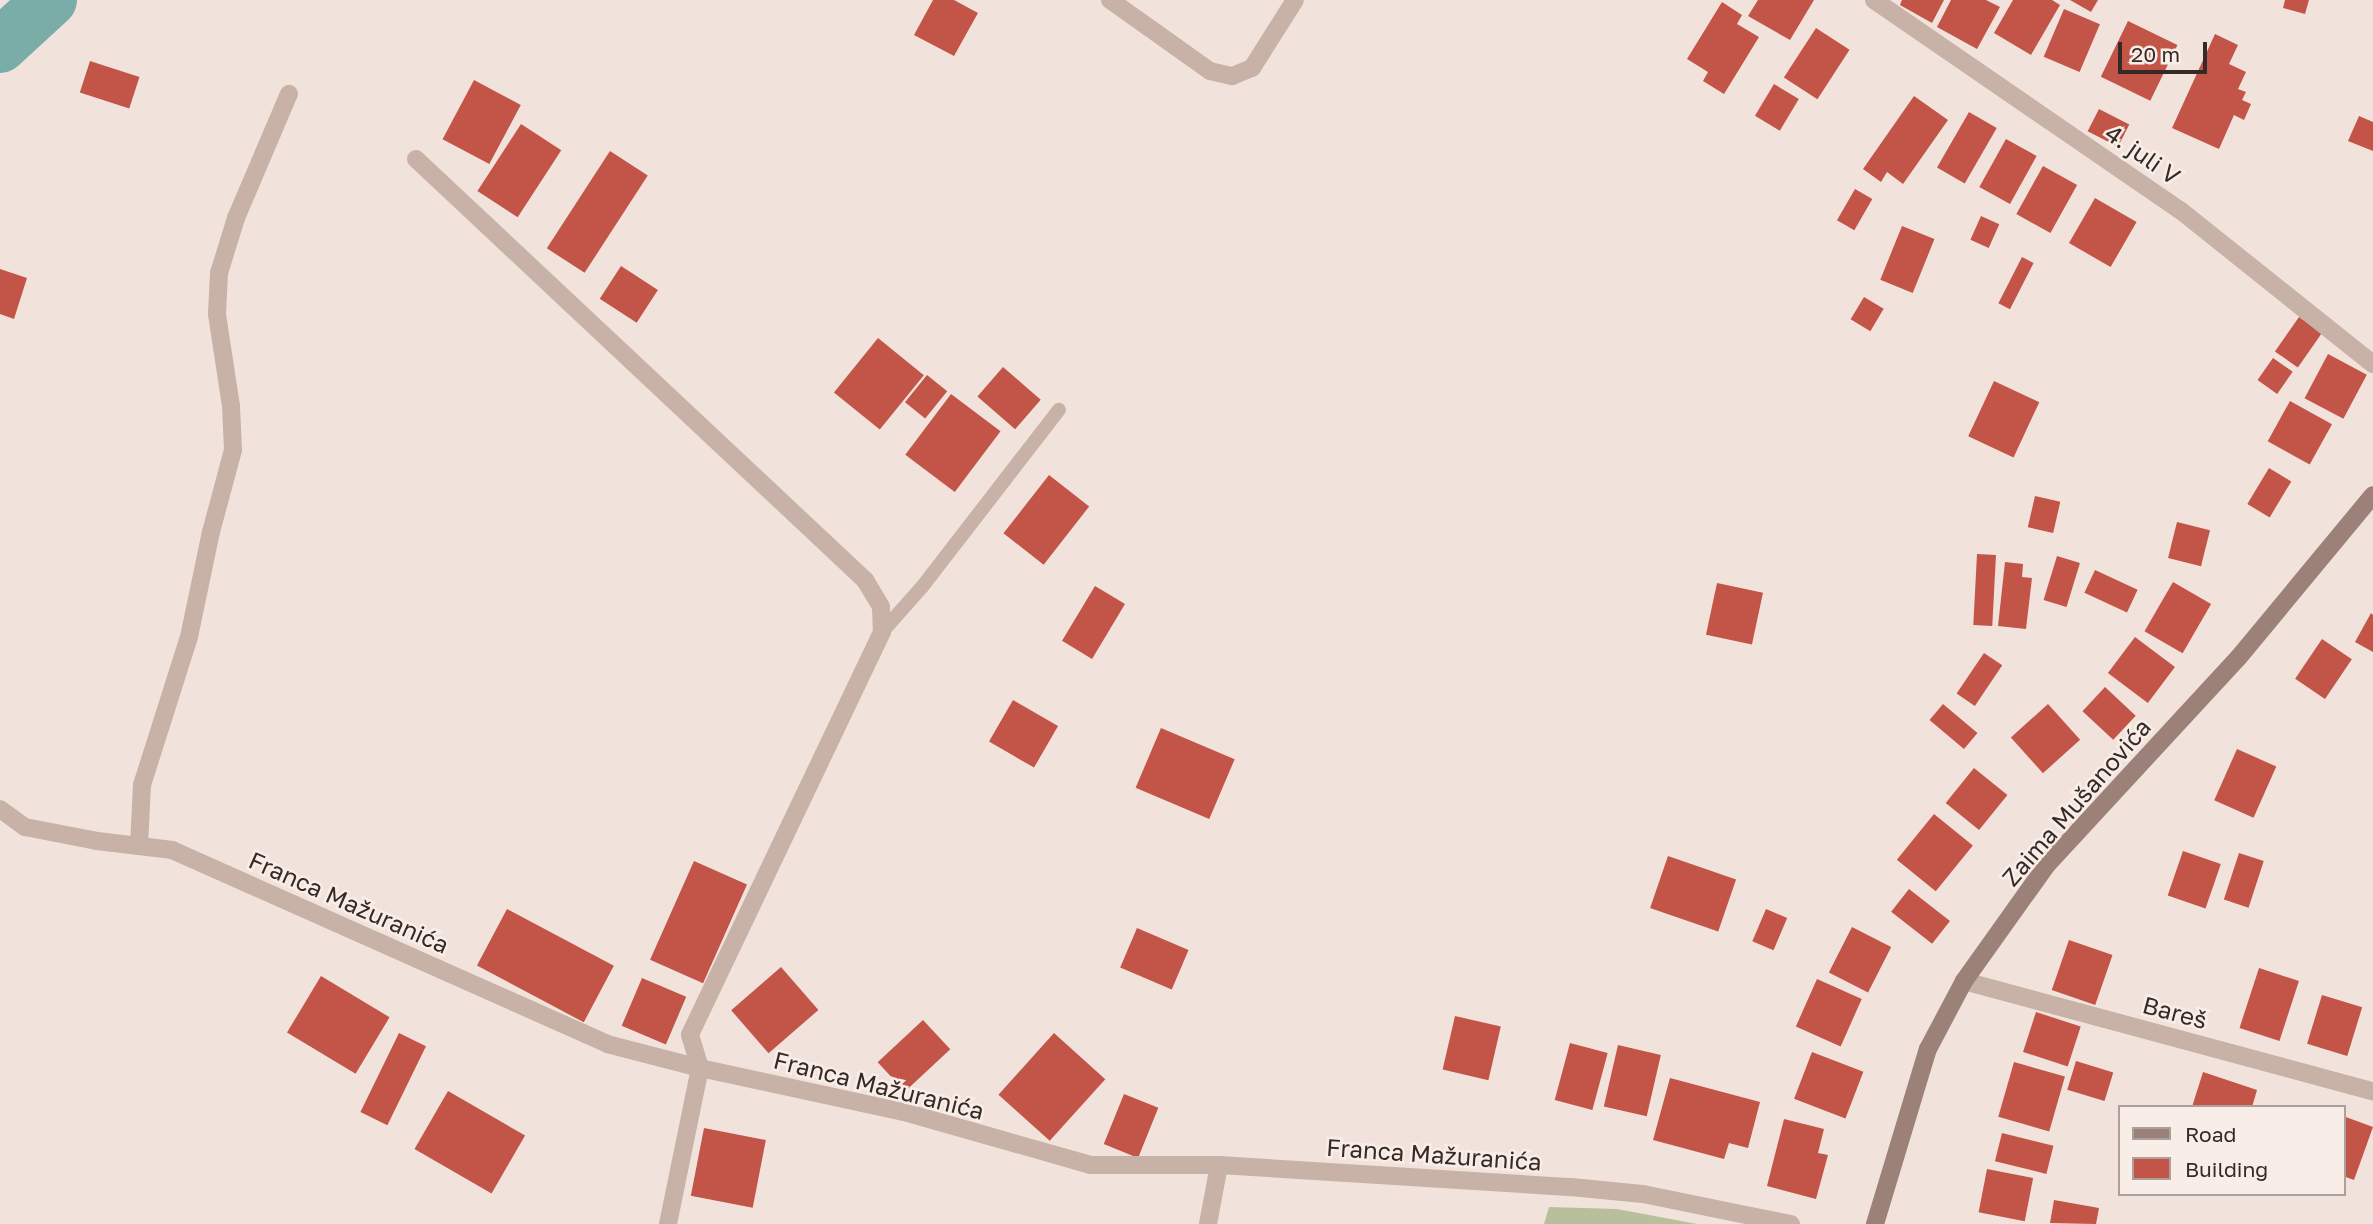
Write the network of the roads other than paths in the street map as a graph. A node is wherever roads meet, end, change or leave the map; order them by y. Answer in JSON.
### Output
{"nodes":[{"id":1,"x":1110,"y":0,"type":"edge"},
{"id":2,"x":1295,"y":0,"type":"edge"},
{"id":3,"x":1874,"y":0,"type":"edge"},
{"id":4,"x":289,"y":94,"type":"dead end"},
{"id":5,"x":416,"y":159,"type":"dead end"},
{"id":6,"x":2373,"y":364,"type":"edge"},
{"id":7,"x":1059,"y":410,"type":"dead end"},
{"id":8,"x":2373,"y":495,"type":"edge"},
{"id":9,"x":882,"y":632,"type":"junction"},
{"id":10,"x":0,"y":809,"type":"edge"},
{"id":11,"x":139,"y":846,"type":"junction"},
{"id":12,"x":1964,"y":981,"type":"junction"},
{"id":13,"x":700,"y":1068,"type":"junction"},
{"id":14,"x":2373,"y":1091,"type":"edge"},
{"id":15,"x":1219,"y":1165,"type":"junction"},
{"id":16,"x":668,"y":1224,"type":"edge"},
{"id":17,"x":1208,"y":1224,"type":"edge"},
{"id":18,"x":1791,"y":1224,"type":"edge"},
{"id":19,"x":1875,"y":1224,"type":"edge"}],
"edges":[{"from":1,"to":2,"type":"street"},
{"from":3,"to":6,"type":"street","name":"4. juli V"},
{"from":4,"to":11,"type":"street"},
{"from":5,"to":9,"type":"street"},
{"from":7,"to":9,"type":"lane"},
{"from":8,"to":12,"type":"street","name":"Zaima Mušanovića"},
{"from":9,"to":13,"type":"street"},
{"from":10,"to":11,"type":"street","name":"Franca Mažuranića"},
{"from":11,"to":13,"type":"street","name":"Franca Mažuranića"},
{"from":12,"to":14,"type":"street","name":"Bareš"},
{"from":12,"to":19,"type":"street","name":"Zaima Mušanovića"},
{"from":13,"to":15,"type":"street","name":"Franca Mažuranića"},
{"from":13,"to":16,"type":"street"},
{"from":15,"to":17,"type":"street"},
{"from":15,"to":18,"type":"street","name":"Franca Mažuranića"}]}
